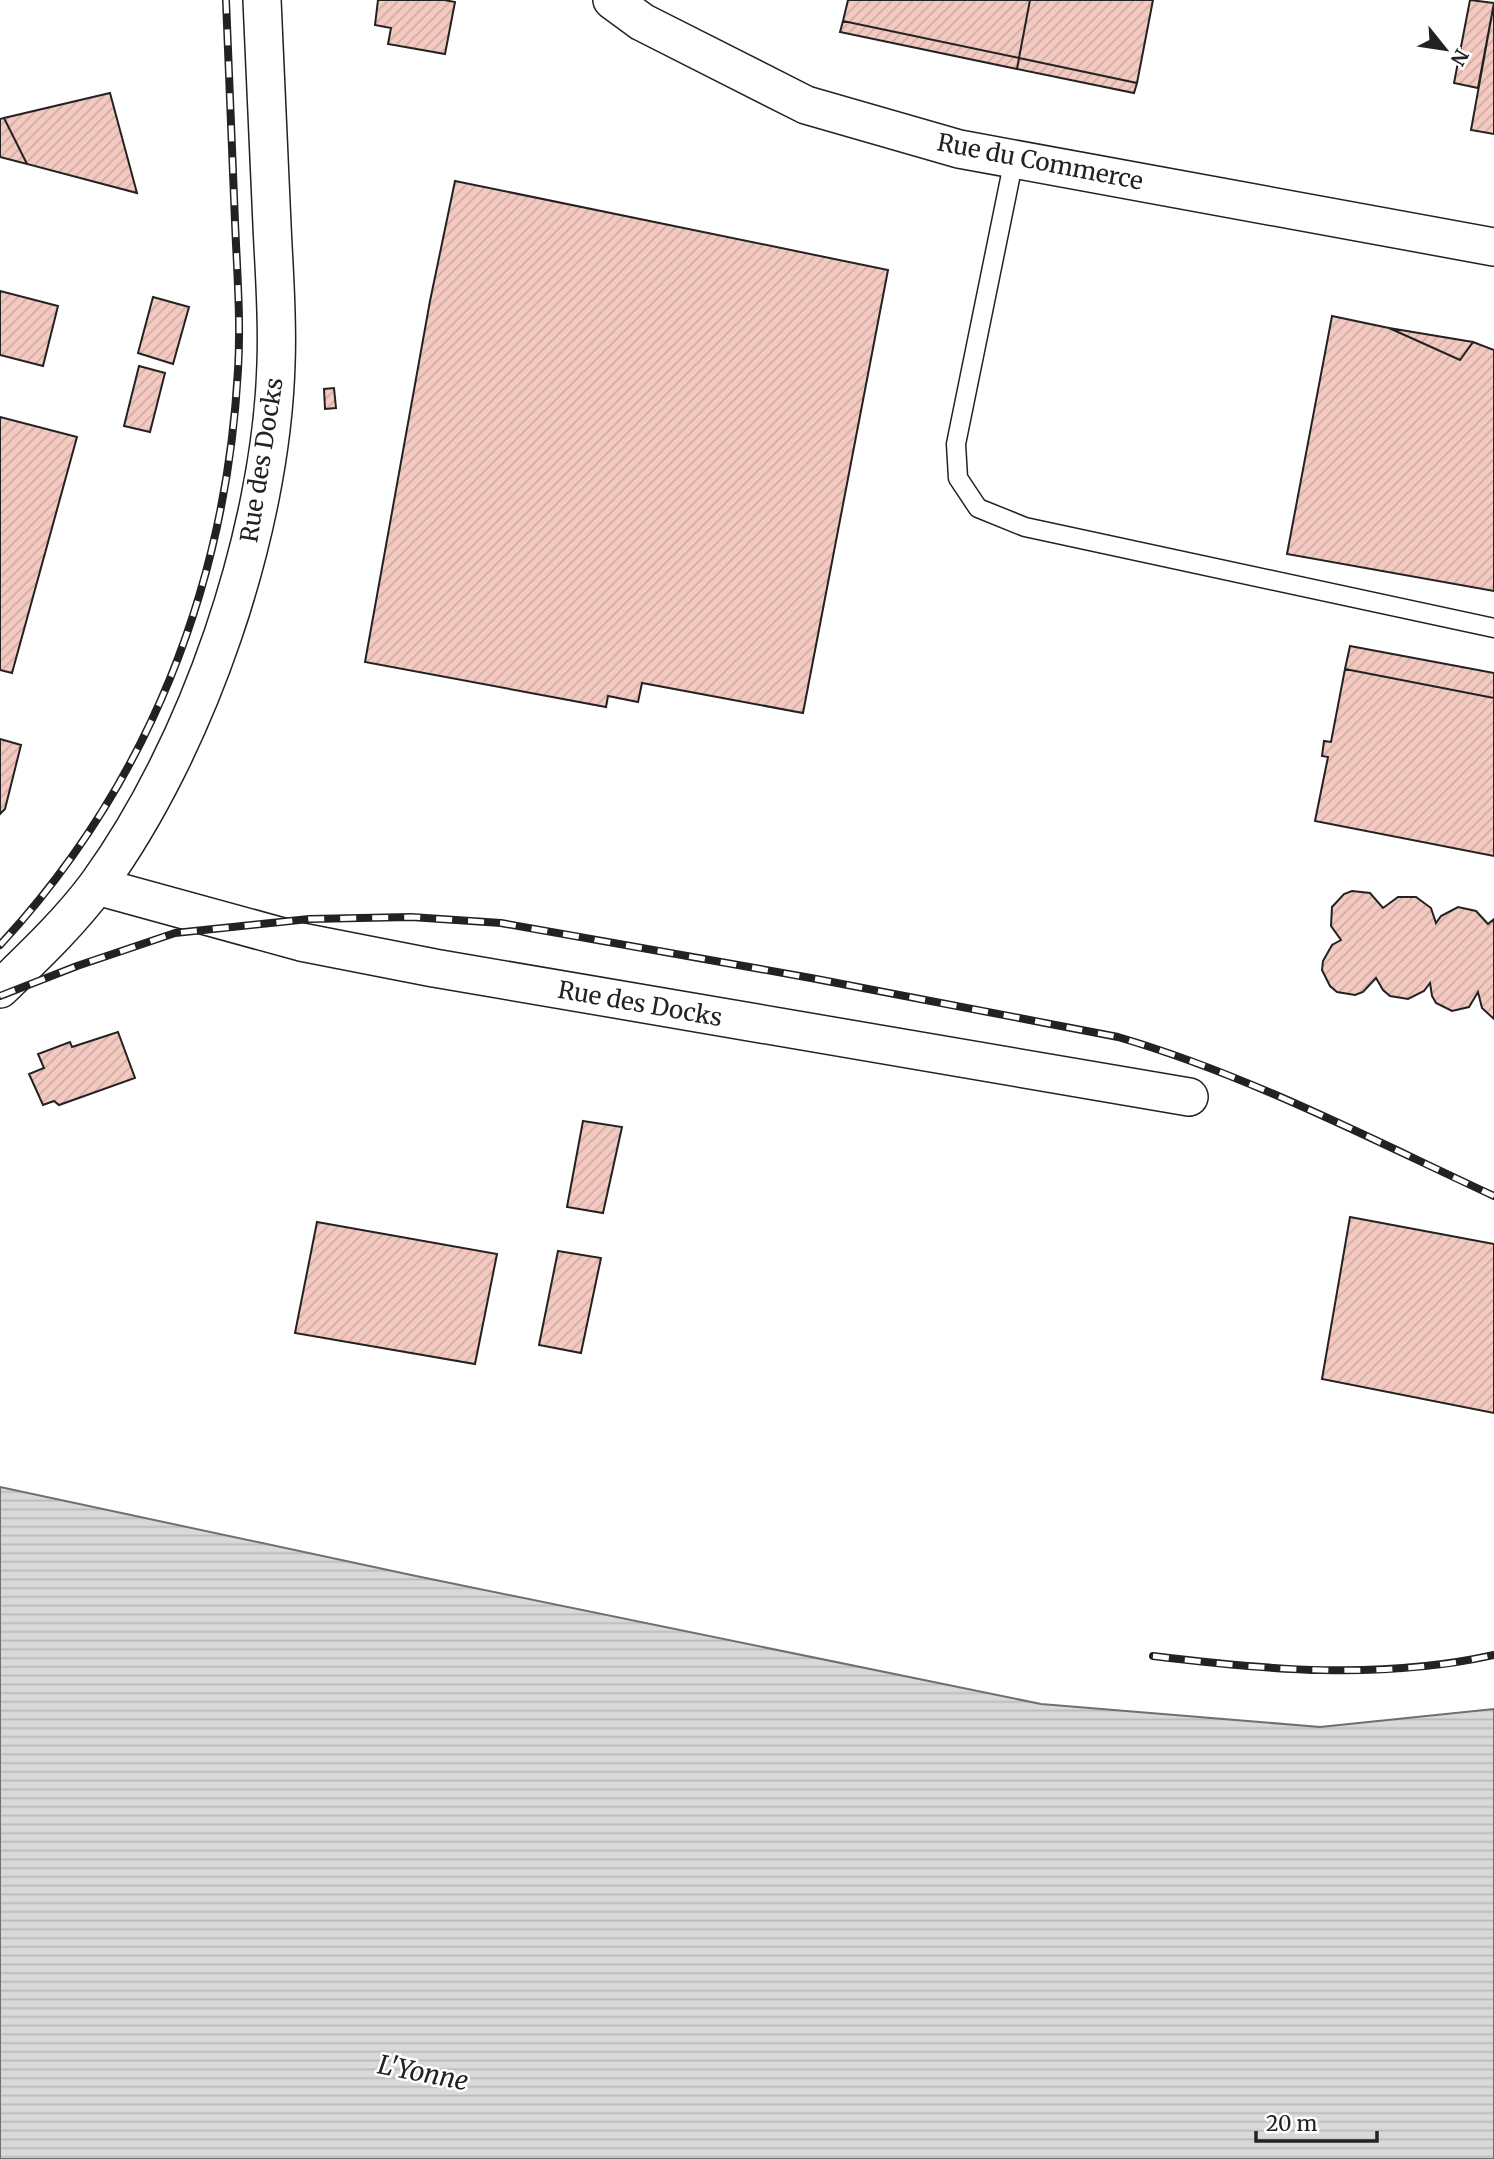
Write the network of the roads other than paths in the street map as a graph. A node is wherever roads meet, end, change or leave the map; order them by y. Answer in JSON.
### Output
{"nodes":[{"id":1,"x":262,"y":0,"type":"edge"},
{"id":2,"x":612,"y":0,"type":"edge"},
{"id":3,"x":1014,"y":159,"type":"junction"},
{"id":4,"x":1494,"y":247,"type":"edge"},
{"id":5,"x":1494,"y":628,"type":"edge"},
{"id":6,"x":97,"y":886,"type":"junction"},
{"id":7,"x":0,"y":989,"type":"edge"},
{"id":8,"x":1189,"y":1097,"type":"dead end"}],
"edges":[{"from":1,"to":6,"type":"street","name":"Rue des Docks"},
{"from":2,"to":3,"type":"street","name":"Rue du Commerce"},
{"from":3,"to":4,"type":"street","name":"Rue du Commerce"},
{"from":3,"to":5,"type":"lane"},
{"from":6,"to":7,"type":"street","name":"Rue des Docks"},
{"from":6,"to":8,"type":"street","name":"Rue des Docks"}]}
